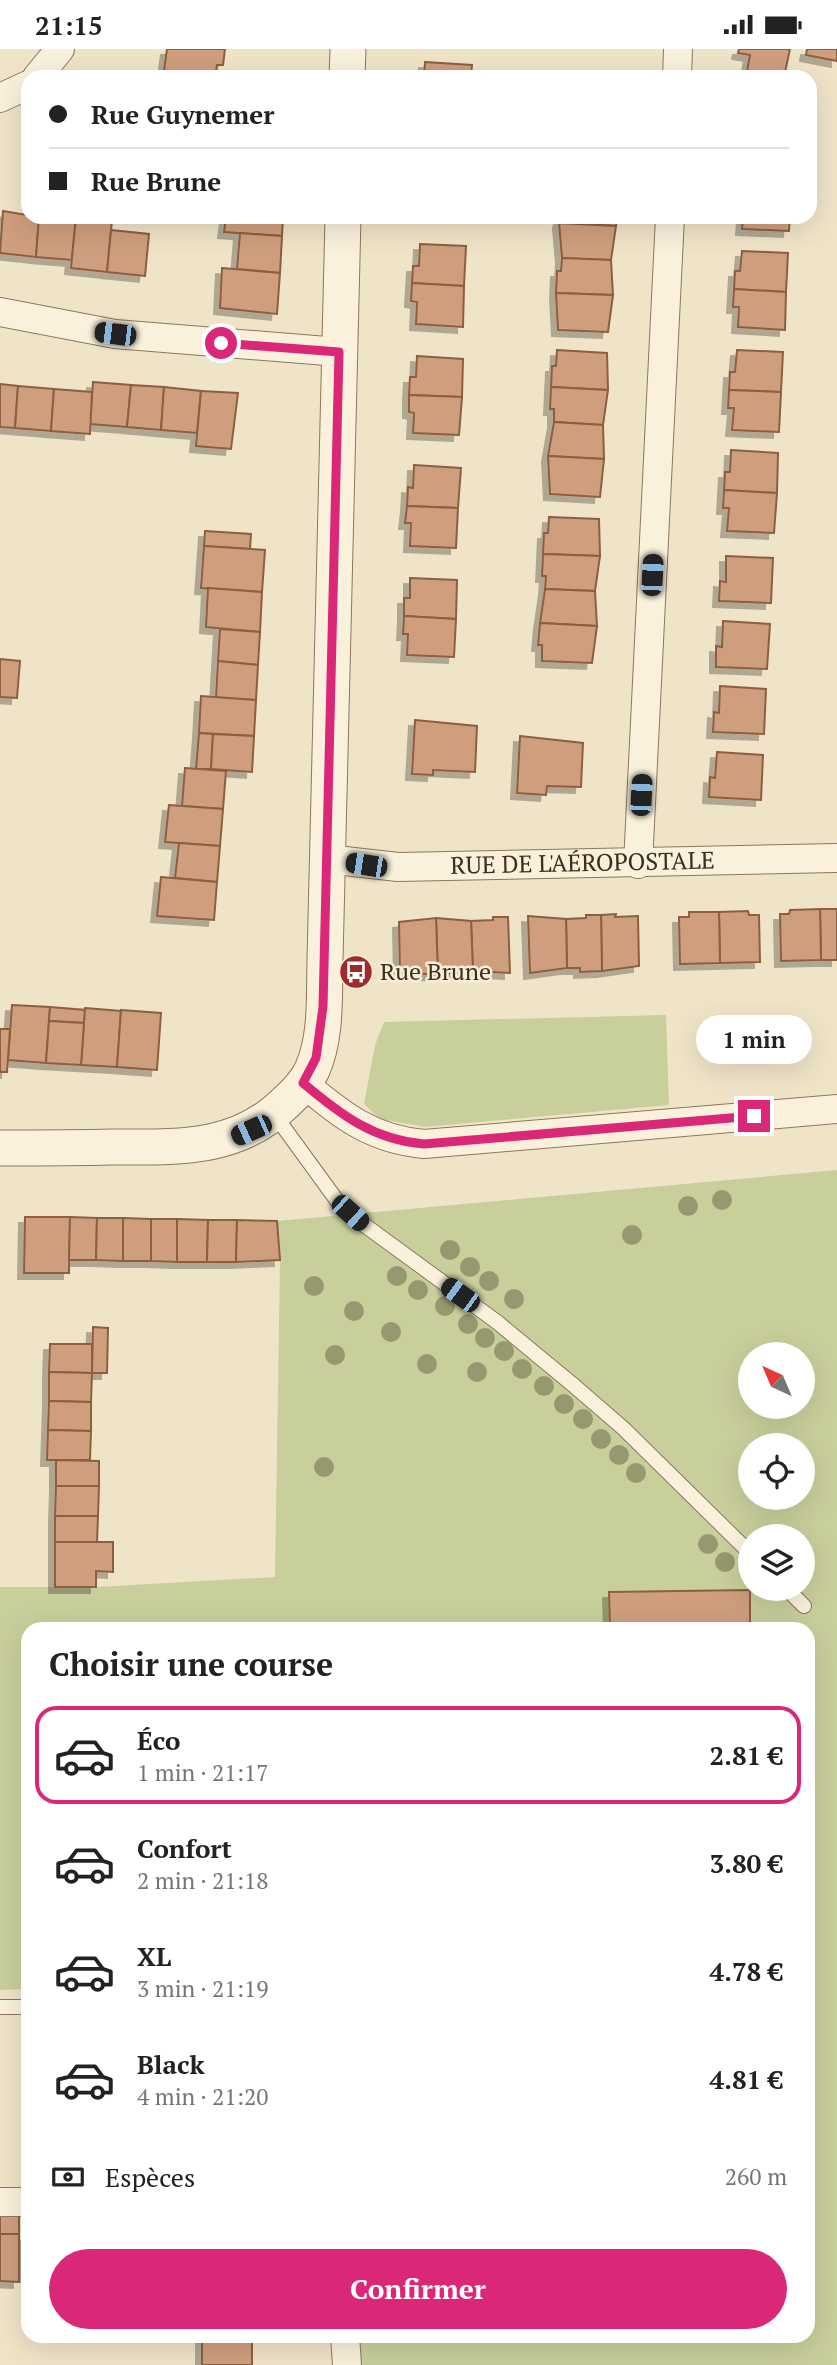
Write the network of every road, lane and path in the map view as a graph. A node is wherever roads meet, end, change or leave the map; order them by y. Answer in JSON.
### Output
{"nodes":[{"id":1,"x":60,"y":49,"type":"edge"},
{"id":2,"x":348,"y":49,"type":"edge"},
{"id":3,"x":678,"y":49,"type":"edge"},
{"id":4,"x":43,"y":70,"type":"edge"},
{"id":5,"x":347,"y":70,"type":"edge"},
{"id":6,"x":677,"y":70,"type":"edge"},
{"id":7,"x":21,"y":88,"type":"edge"},
{"id":8,"x":0,"y":98,"type":"edge"},
{"id":9,"x":343,"y":224,"type":"edge"},
{"id":10,"x":670,"y":224,"type":"edge"},
{"id":11,"x":0,"y":312,"type":"edge"},
{"id":12,"x":339,"y":352,"type":"junction"},
{"id":13,"x":837,"y":858,"type":"edge"},
{"id":14,"x":327,"y":859,"type":"junction"},
{"id":15,"x":638,"y":863,"type":"junction"},
{"id":16,"x":303,"y":1083,"type":"junction"},
{"id":17,"x":837,"y":1108,"type":"edge"},
{"id":18,"x":274,"y":1114,"type":"junction"},
{"id":19,"x":0,"y":1148,"type":"edge"},
{"id":20,"x":738,"y":1541,"type":"edge"},
{"id":21,"x":799,"y":1601,"type":"edge"},
{"id":22,"x":804,"y":1606,"type":"dead end"},
{"id":23,"x":0,"y":2007,"type":"edge"},
{"id":24,"x":21,"y":2007,"type":"edge"},
{"id":25,"x":0,"y":2202,"type":"edge"},
{"id":26,"x":21,"y":2202,"type":"edge"},
{"id":27,"x":345,"y":2343,"type":"edge"},
{"id":28,"x":347,"y":2365,"type":"edge"}],
"edges":[{"from":1,"to":4,"type":"street"},
{"from":2,"to":5,"type":"street"},
{"from":3,"to":6,"type":"street"},
{"from":7,"to":8,"type":"street"},
{"from":9,"to":12,"type":"street"},
{"from":10,"to":15,"type":"street"},
{"from":11,"to":12,"type":"street"},
{"from":12,"to":14,"type":"street"},
{"from":13,"to":15,"type":"street","name":"RUE DE L'AÉROPOSTALE"},
{"from":14,"to":15,"type":"street","name":"RUE DE L'AÉROPOSTALE"},
{"from":14,"to":16,"type":"street"},
{"from":16,"to":17,"type":"street"},
{"from":16,"to":18,"type":"street"},
{"from":18,"to":19,"type":"street"},
{"from":18,"to":20,"type":"lane"},
{"from":21,"to":22,"type":"lane"},
{"from":23,"to":24,"type":"lane"},
{"from":25,"to":26,"type":"street"},
{"from":27,"to":28,"type":"street"}]}
